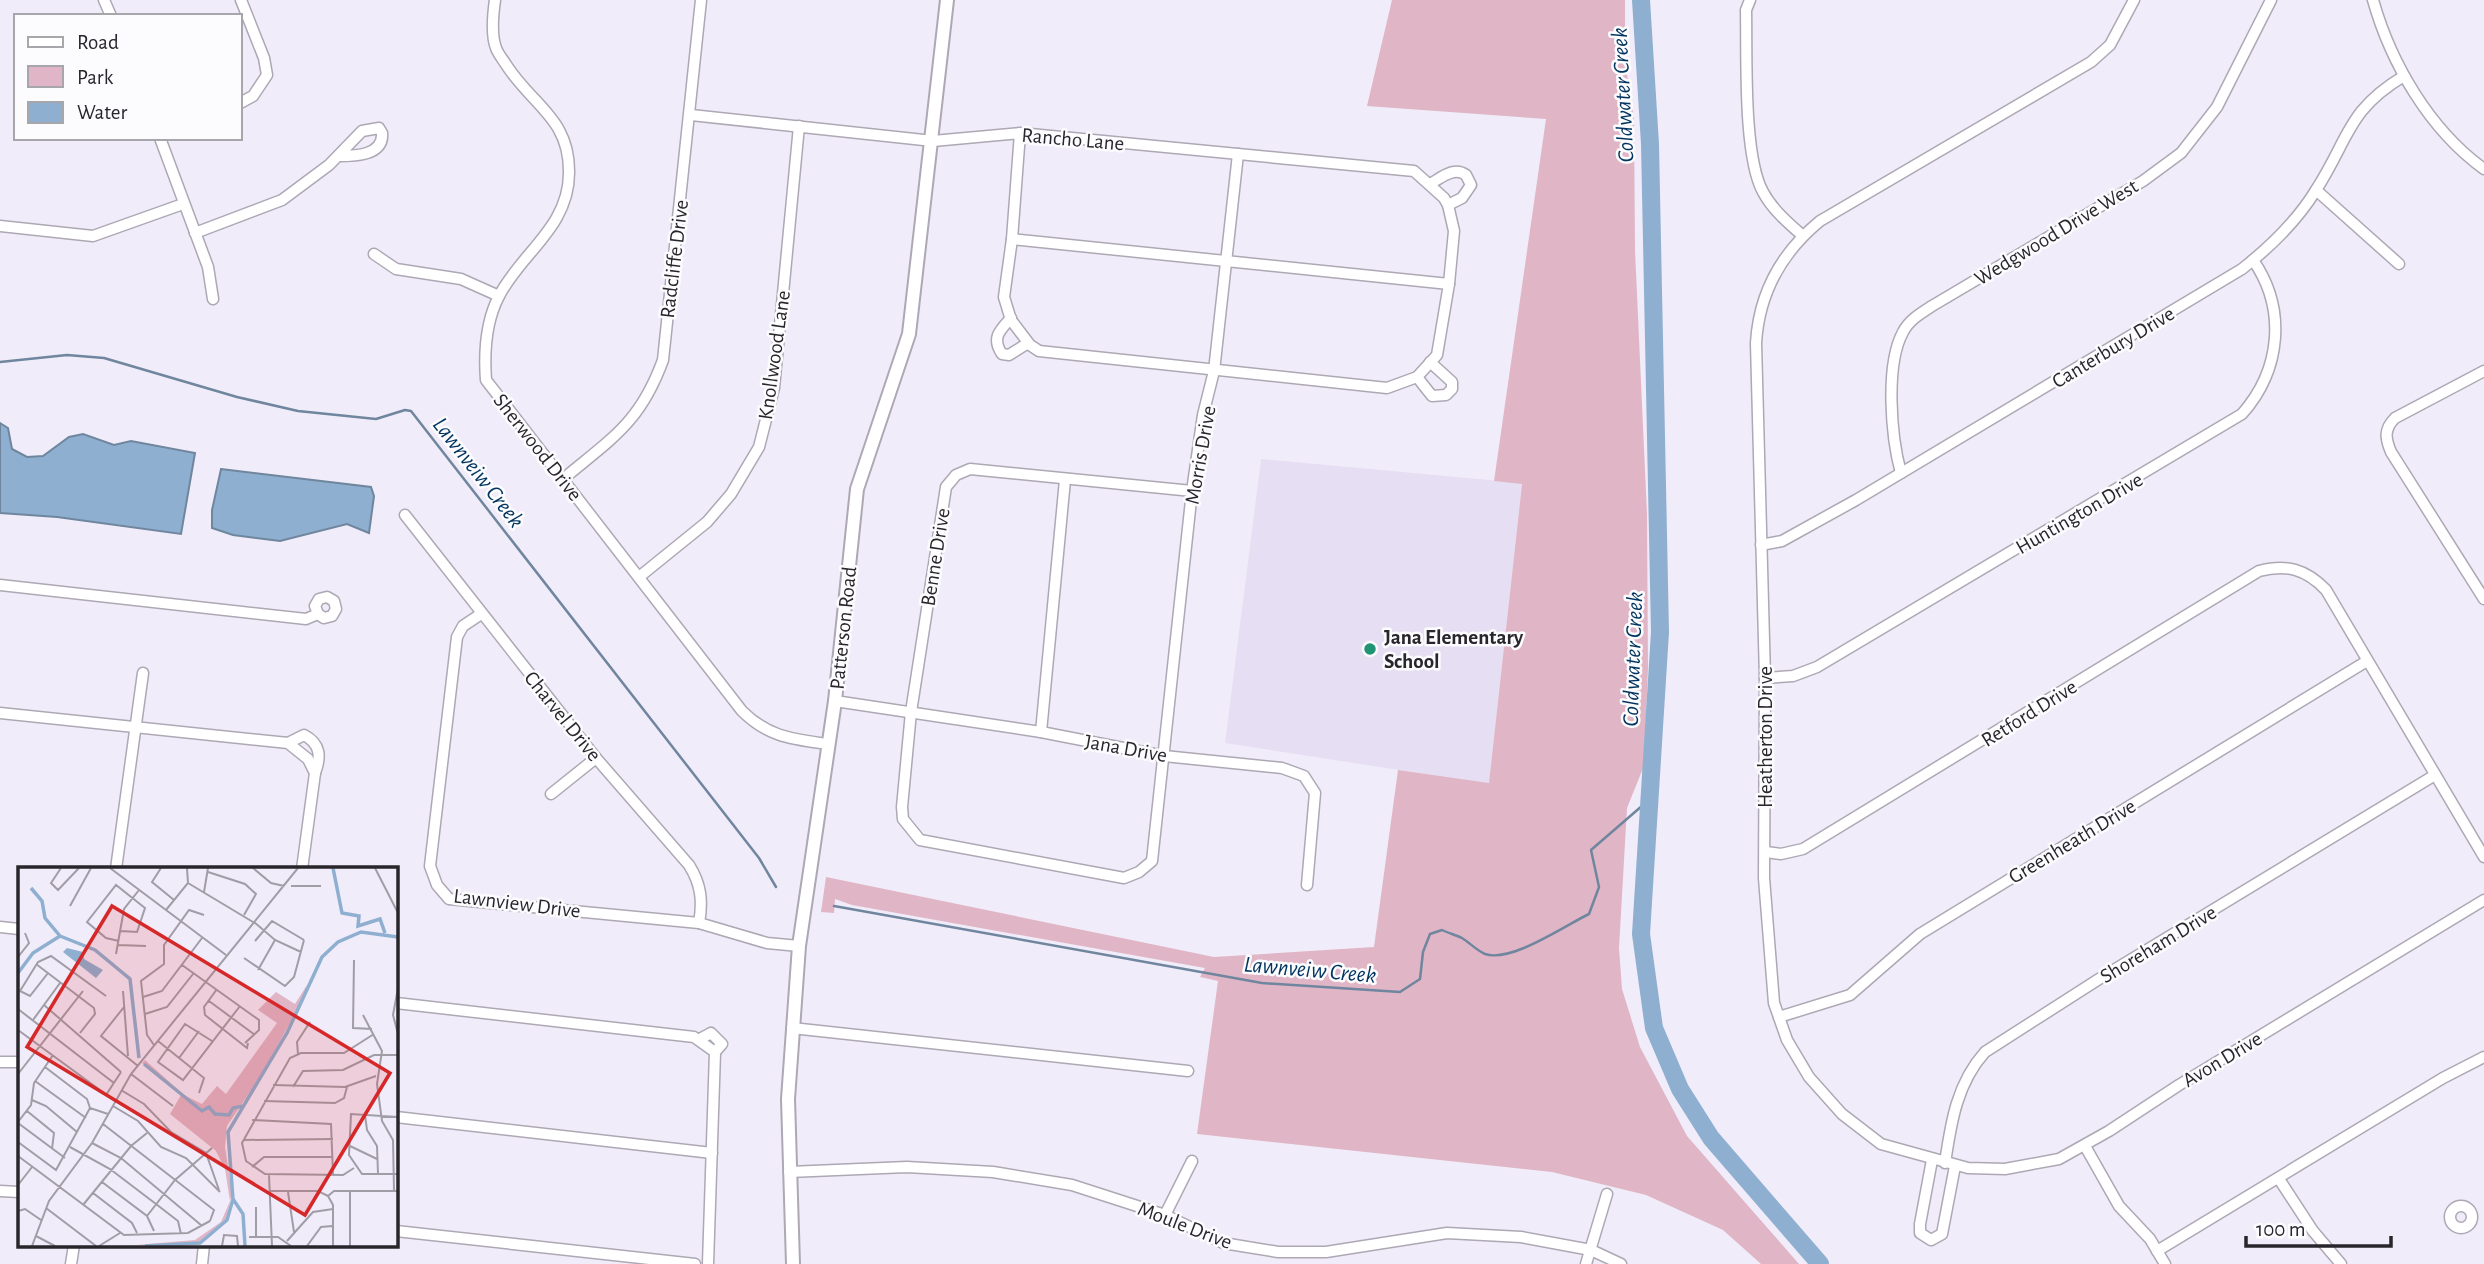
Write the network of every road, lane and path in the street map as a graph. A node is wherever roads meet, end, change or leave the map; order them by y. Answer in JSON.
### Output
{"nodes":[{"id":1,"x":241,"y":0,"type":"edge"},
{"id":2,"x":495,"y":0,"type":"edge"},
{"id":3,"x":702,"y":0,"type":"edge"},
{"id":4,"x":947,"y":0,"type":"edge"},
{"id":5,"x":1750,"y":0,"type":"edge"},
{"id":6,"x":2134,"y":0,"type":"edge"},
{"id":7,"x":2271,"y":0,"type":"edge"},
{"id":8,"x":2373,"y":0,"type":"edge"},
{"id":9,"x":2404,"y":76,"type":"junction"},
{"id":10,"x":242,"y":102,"type":"edge"},
{"id":11,"x":691,"y":115,"type":"junction"},
{"id":12,"x":799,"y":126,"type":"junction"},
{"id":13,"x":1020,"y":133,"type":"junction"},
{"id":14,"x":161,"y":140,"type":"edge"},
{"id":15,"x":933,"y":141,"type":"junction"},
{"id":16,"x":1238,"y":154,"type":"junction"},
{"id":17,"x":338,"y":156,"type":"dead end"},
{"id":18,"x":2484,"y":169,"type":"edge"},
{"id":19,"x":1430,"y":184,"type":"junction"},
{"id":20,"x":2316,"y":190,"type":"junction"},
{"id":21,"x":1446,"y":202,"type":"junction"},
{"id":22,"x":183,"y":204,"type":"junction"},
{"id":23,"x":0,"y":226,"type":"edge"},
{"id":24,"x":195,"y":233,"type":"junction"},
{"id":25,"x":1803,"y":236,"type":"junction"},
{"id":26,"x":1012,"y":239,"type":"junction"},
{"id":27,"x":374,"y":254,"type":"dead end"},
{"id":28,"x":2253,"y":260,"type":"junction"},
{"id":29,"x":1226,"y":261,"type":"junction"},
{"id":30,"x":2399,"y":264,"type":"dead end"},
{"id":31,"x":1449,"y":284,"type":"junction"},
{"id":32,"x":499,"y":296,"type":"junction"},
{"id":33,"x":212,"y":299,"type":"dead end"},
{"id":34,"x":1010,"y":318,"type":"junction"},
{"id":35,"x":1028,"y":342,"type":"junction"},
{"id":36,"x":1430,"y":362,"type":"junction"},
{"id":37,"x":1214,"y":371,"type":"junction"},
{"id":38,"x":2484,"y":371,"type":"edge"},
{"id":39,"x":1416,"y":377,"type":"junction"},
{"id":40,"x":1901,"y":473,"type":"junction"},
{"id":41,"x":563,"y":479,"type":"junction"},
{"id":42,"x":1065,"y":480,"type":"junction"},
{"id":43,"x":1192,"y":491,"type":"junction"},
{"id":44,"x":405,"y":515,"type":"dead end"},
{"id":45,"x":1760,"y":545,"type":"junction"},
{"id":46,"x":639,"y":577,"type":"junction"},
{"id":47,"x":0,"y":585,"type":"edge"},
{"id":48,"x":2484,"y":600,"type":"edge"},
{"id":49,"x":318,"y":614,"type":"dead end"},
{"id":50,"x":481,"y":614,"type":"junction"},
{"id":51,"x":2367,"y":661,"type":"junction"},
{"id":52,"x":143,"y":673,"type":"dead end"},
{"id":53,"x":1765,"y":678,"type":"junction"},
{"id":54,"x":835,"y":701,"type":"junction"},
{"id":55,"x":911,"y":712,"type":"junction"},
{"id":56,"x":0,"y":713,"type":"edge"},
{"id":57,"x":136,"y":728,"type":"junction"},
{"id":58,"x":1041,"y":732,"type":"junction"},
{"id":59,"x":288,"y":743,"type":"junction"},
{"id":60,"x":827,"y":744,"type":"junction"},
{"id":61,"x":1164,"y":756,"type":"junction"},
{"id":62,"x":596,"y":758,"type":"junction"},
{"id":63,"x":315,"y":773,"type":"junction"},
{"id":64,"x":2435,"y":775,"type":"junction"},
{"id":65,"x":551,"y":794,"type":"dead end"},
{"id":66,"x":1766,"y":852,"type":"junction"},
{"id":67,"x":2484,"y":857,"type":"edge"},
{"id":68,"x":116,"y":867,"type":"edge"},
{"id":69,"x":302,"y":867,"type":"edge"},
{"id":70,"x":1307,"y":885,"type":"dead end"},
{"id":71,"x":2484,"y":900,"type":"edge"},
{"id":72,"x":699,"y":923,"type":"junction"},
{"id":73,"x":0,"y":927,"type":"edge"},
{"id":74,"x":18,"y":929,"type":"edge"},
{"id":75,"x":799,"y":946,"type":"junction"},
{"id":76,"x":397,"y":1003,"type":"edge"},
{"id":77,"x":1779,"y":1017,"type":"junction"},
{"id":78,"x":792,"y":1028,"type":"junction"},
{"id":79,"x":2484,"y":1057,"type":"edge"},
{"id":80,"x":0,"y":1062,"type":"edge"},
{"id":81,"x":18,"y":1062,"type":"edge"},
{"id":82,"x":1188,"y":1071,"type":"dead end"},
{"id":83,"x":397,"y":1117,"type":"edge"},
{"id":84,"x":2085,"y":1146,"type":"junction"},
{"id":85,"x":712,"y":1153,"type":"junction"},
{"id":86,"x":1932,"y":1160,"type":"junction"},
{"id":87,"x":1192,"y":1161,"type":"dead end"},
{"id":88,"x":1950,"y":1164,"type":"junction"},
{"id":89,"x":789,"y":1172,"type":"junction"},
{"id":90,"x":2279,"y":1179,"type":"junction"},
{"id":91,"x":0,"y":1191,"type":"edge"},
{"id":92,"x":18,"y":1192,"type":"edge"},
{"id":93,"x":1607,"y":1194,"type":"dead end"},
{"id":94,"x":1165,"y":1214,"type":"junction"},
{"id":95,"x":2471,"y":1220,"type":"dead end"},
{"id":96,"x":2484,"y":1224,"type":"edge"},
{"id":97,"x":397,"y":1231,"type":"edge"},
{"id":98,"x":74,"y":1246,"type":"edge"},
{"id":99,"x":204,"y":1246,"type":"edge"},
{"id":100,"x":1591,"y":1250,"type":"junction"},
{"id":101,"x":2157,"y":1251,"type":"junction"},
{"id":102,"x":71,"y":1264,"type":"edge"},
{"id":103,"x":202,"y":1264,"type":"edge"},
{"id":104,"x":695,"y":1264,"type":"edge"},
{"id":105,"x":708,"y":1264,"type":"edge"},
{"id":106,"x":793,"y":1264,"type":"edge"},
{"id":107,"x":1586,"y":1264,"type":"edge"},
{"id":108,"x":1621,"y":1264,"type":"edge"},
{"id":109,"x":2165,"y":1264,"type":"edge"},
{"id":110,"x":2341,"y":1264,"type":"edge"}],
"edges":[{"from":1,"to":10,"type":"street"},
{"from":2,"to":32,"type":"street","name":"Sherwood Drive"},
{"from":3,"to":11,"type":"street","name":"Radcliffe Drive"},
{"from":4,"to":15,"type":"main road","name":"Patterson Road"},
{"from":5,"to":25,"type":"street"},
{"from":6,"to":25,"type":"street","name":"Heatherton Drive"},
{"from":7,"to":40,"type":"street","name":"Wedgwood Drive West"},
{"from":8,"to":9,"type":"street"},
{"from":9,"to":18,"type":"street"},
{"from":9,"to":20,"type":"street","name":"Canterbury Drive"},
{"from":11,"to":12,"type":"street","name":"Rancho Lane"},
{"from":11,"to":41,"type":"street","name":"Radcliffe Drive"},
{"from":12,"to":15,"type":"street","name":"Rancho Lane"},
{"from":12,"to":46,"type":"street","name":"Knollwood Lane"},
{"from":13,"to":15,"type":"street","name":"Rancho Lane"},
{"from":13,"to":16,"type":"street","name":"Rancho Lane"},
{"from":13,"to":26,"type":"street"},
{"from":14,"to":22,"type":"street"},
{"from":15,"to":54,"type":"main road","name":"Patterson Road"},
{"from":16,"to":19,"type":"street","name":"Rancho Lane"},
{"from":16,"to":29,"type":"street","name":"Morris Drive"},
{"from":17,"to":24,"type":"street"},
{"from":19,"to":21,"type":"street","name":"Rancho Lane"},
{"from":19,"to":21,"type":"street"},
{"from":20,"to":28,"type":"street","name":"Canterbury Drive"},
{"from":20,"to":30,"type":"street"},
{"from":21,"to":31,"type":"street"},
{"from":22,"to":23,"type":"street"},
{"from":22,"to":24,"type":"street"},
{"from":24,"to":33,"type":"street"},
{"from":25,"to":45,"type":"street","name":"Heatherton Drive"},
{"from":26,"to":29,"type":"street"},
{"from":26,"to":34,"type":"street"},
{"from":27,"to":32,"type":"street"},
{"from":28,"to":40,"type":"street","name":"Canterbury Drive"},
{"from":28,"to":53,"type":"street","name":"Huntington Drive"},
{"from":29,"to":31,"type":"street"},
{"from":29,"to":37,"type":"street","name":"Morris Drive"},
{"from":31,"to":36,"type":"street"},
{"from":32,"to":41,"type":"street","name":"Sherwood Drive"},
{"from":34,"to":35,"type":"street"},
{"from":34,"to":35,"type":"street"},
{"from":35,"to":37,"type":"street"},
{"from":36,"to":39,"type":"street"},
{"from":36,"to":39,"type":"street"},
{"from":37,"to":39,"type":"street"},
{"from":37,"to":43,"type":"street","name":"Morris Drive"},
{"from":38,"to":48,"type":"street"},
{"from":40,"to":45,"type":"street","name":"Canterbury Drive"},
{"from":41,"to":46,"type":"street","name":"Sherwood Drive"},
{"from":42,"to":43,"type":"street","name":"Benne Drive"},
{"from":42,"to":55,"type":"street","name":"Benne Drive"},
{"from":42,"to":58,"type":"street"},
{"from":43,"to":61,"type":"street","name":"Morris Drive"},
{"from":44,"to":50,"type":"street","name":"Charvel Drive"},
{"from":45,"to":53,"type":"street","name":"Heatherton Drive"},
{"from":46,"to":60,"type":"street","name":"Sherwood Drive"},
{"from":47,"to":49,"type":"street"},
{"from":50,"to":62,"type":"street","name":"Charvel Drive"},
{"from":50,"to":72,"type":"street","name":"Lawnview Drive"},
{"from":51,"to":64,"type":"street"},
{"from":51,"to":66,"type":"street","name":"Retford Drive"},
{"from":51,"to":77,"type":"street","name":"Greenheath Drive"},
{"from":52,"to":57,"type":"street"},
{"from":53,"to":66,"type":"street","name":"Heatherton Drive"},
{"from":54,"to":55,"type":"street","name":"Jana Drive"},
{"from":54,"to":60,"type":"main road","name":"Patterson Road"},
{"from":55,"to":58,"type":"street","name":"Jana Drive"},
{"from":55,"to":61,"type":"street","name":"Benne Drive"},
{"from":56,"to":57,"type":"street"},
{"from":57,"to":59,"type":"street"},
{"from":57,"to":68,"type":"street"},
{"from":58,"to":61,"type":"street","name":"Jana Drive"},
{"from":59,"to":63,"type":"street"},
{"from":59,"to":63,"type":"street"},
{"from":60,"to":75,"type":"main road","name":"Patterson Road"},
{"from":61,"to":70,"type":"street","name":"Jana Drive"},
{"from":62,"to":65,"type":"street"},
{"from":62,"to":72,"type":"street","name":"Charvel Drive"},
{"from":63,"to":69,"type":"street"},
{"from":64,"to":67,"type":"street"},
{"from":64,"to":88,"type":"street","name":"Shoreham Drive"},
{"from":66,"to":77,"type":"street","name":"Heatherton Drive"},
{"from":71,"to":84,"type":"street","name":"Avon Drive"},
{"from":72,"to":75,"type":"street","name":"Lawnview Drive"},
{"from":73,"to":74,"type":"street"},
{"from":75,"to":78,"type":"main road","name":"Patterson Road"},
{"from":76,"to":85,"type":"street"},
{"from":77,"to":86,"type":"street","name":"Heatherton Drive"},
{"from":78,"to":82,"type":"street"},
{"from":78,"to":89,"type":"main road","name":"Patterson Road"},
{"from":79,"to":90,"type":"street"},
{"from":80,"to":81,"type":"street"},
{"from":83,"to":85,"type":"street"},
{"from":84,"to":88,"type":"street","name":"Avon Drive"},
{"from":84,"to":101,"type":"street"},
{"from":85,"to":105,"type":"street"},
{"from":86,"to":88,"type":"street","name":"Heatherton Drive"},
{"from":86,"to":88,"type":"street","name":"Shoreham Drive"},
{"from":87,"to":94,"type":"street"},
{"from":89,"to":94,"type":"street","name":"Moule Drive"},
{"from":89,"to":106,"type":"main road","name":"Patterson Road"},
{"from":90,"to":101,"type":"street"},
{"from":90,"to":110,"type":"street"},
{"from":91,"to":92,"type":"street"},
{"from":93,"to":100,"type":"street"},
{"from":94,"to":100,"type":"street","name":"Moule Drive"},
{"from":95,"to":96,"type":"street"},
{"from":97,"to":104,"type":"street"},
{"from":98,"to":102,"type":"street"},
{"from":99,"to":103,"type":"street"},
{"from":100,"to":107,"type":"street"},
{"from":100,"to":108,"type":"street","name":"Moule Drive"},
{"from":101,"to":109,"type":"street"}]}
